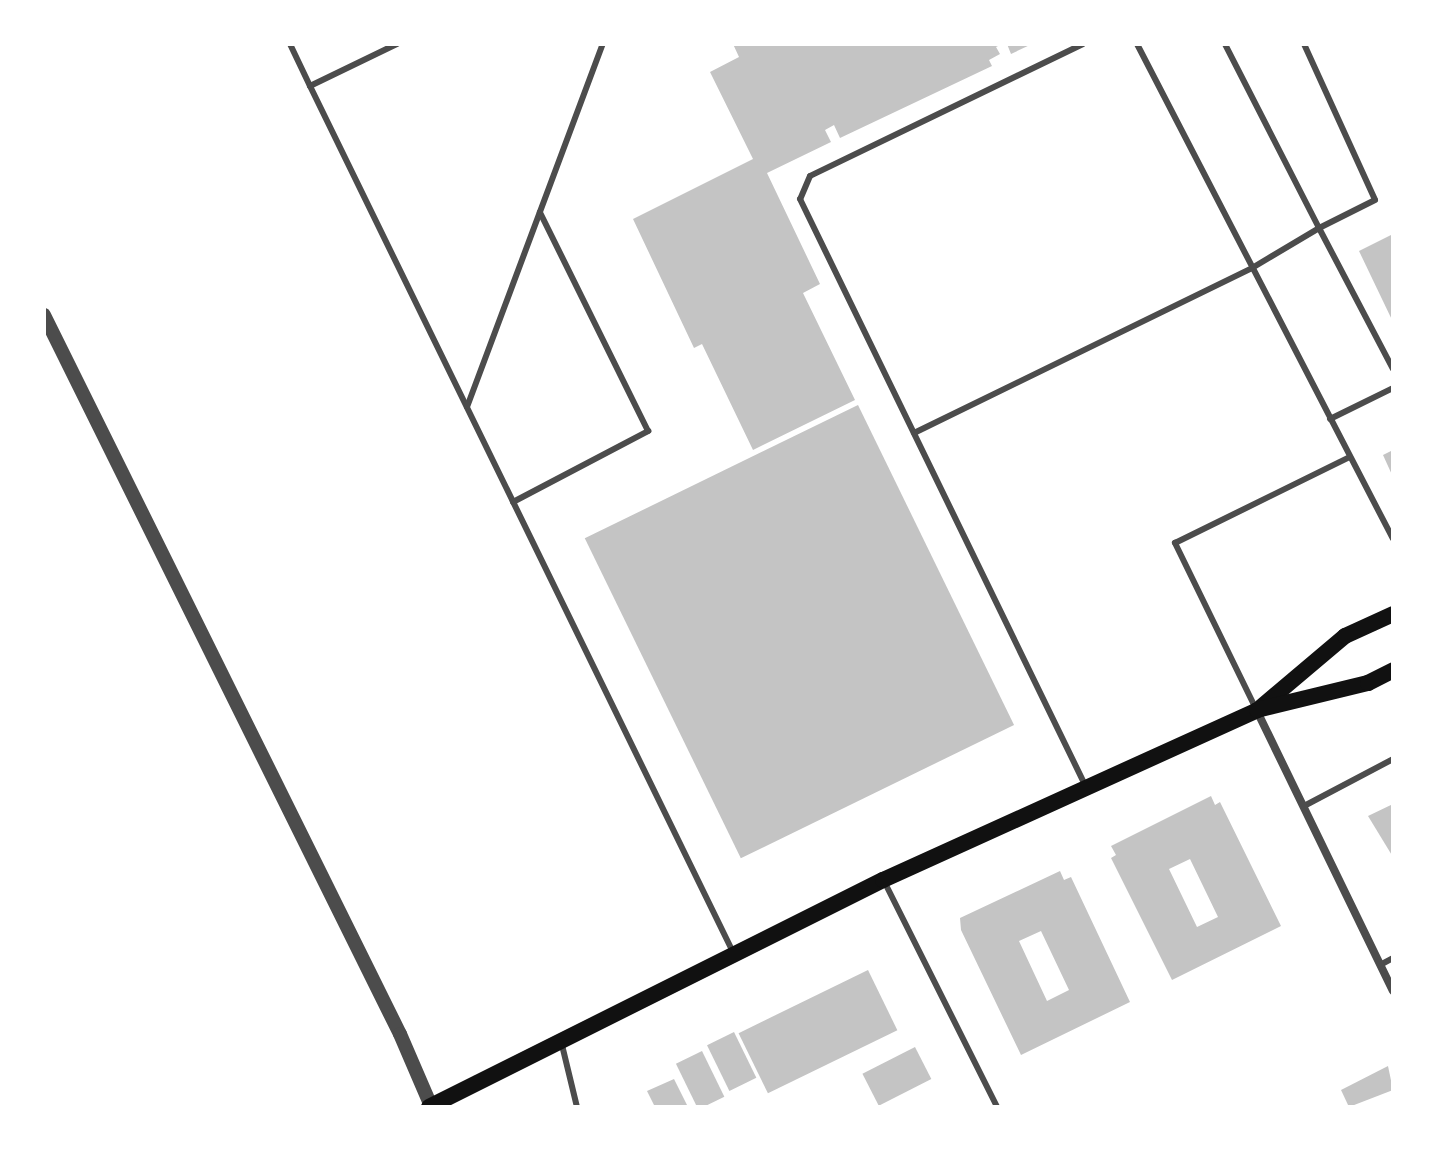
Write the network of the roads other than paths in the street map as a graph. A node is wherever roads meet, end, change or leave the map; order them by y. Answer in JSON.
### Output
{"nodes":[{"id":1,"x":290,"y":44,"type":"edge"},
{"id":2,"x":397,"y":44,"type":"edge"},
{"id":3,"x":603,"y":44,"type":"edge"},
{"id":4,"x":1083,"y":44,"type":"edge"},
{"id":5,"x":1137,"y":44,"type":"edge"},
{"id":6,"x":1225,"y":44,"type":"edge"},
{"id":7,"x":1304,"y":44,"type":"edge"},
{"id":8,"x":310,"y":86,"type":"junction"},
{"id":9,"x":540,"y":212,"type":"junction"},
{"id":10,"x":1319,"y":228,"type":"junction"},
{"id":11,"x":1252,"y":268,"type":"junction"},
{"id":12,"x":44,"y":315,"type":"edge"},
{"id":13,"x":1393,"y":369,"type":"edge"},
{"id":14,"x":1393,"y":388,"type":"edge"},
{"id":15,"x":467,"y":407,"type":"junction"},
{"id":16,"x":1330,"y":419,"type":"junction"},
{"id":17,"x":914,"y":433,"type":"junction"},
{"id":18,"x":1350,"y":457,"type":"junction"},
{"id":19,"x":513,"y":502,"type":"junction"},
{"id":20,"x":1393,"y":539,"type":"edge"},
{"id":21,"x":1393,"y":614,"type":"edge"},
{"id":22,"x":1393,"y":670,"type":"edge"},
{"id":23,"x":1257,"y":710,"type":"junction"},
{"id":24,"x":1393,"y":759,"type":"edge"},
{"id":25,"x":1087,"y":788,"type":"junction"},
{"id":26,"x":1304,"y":806,"type":"junction"},
{"id":27,"x":883,"y":880,"type":"junction"},
{"id":28,"x":734,"y":954,"type":"junction"},
{"id":29,"x":1393,"y":958,"type":"edge"},
{"id":30,"x":1380,"y":965,"type":"junction"},
{"id":31,"x":1393,"y":991,"type":"edge"},
{"id":32,"x":561,"y":1041,"type":"junction"},
{"id":33,"x":430,"y":1107,"type":"edge"},
{"id":34,"x":577,"y":1107,"type":"edge"},
{"id":35,"x":997,"y":1107,"type":"edge"}],
"edges":[{"from":1,"to":8,"type":"lane"},
{"from":2,"to":8,"type":"lane"},
{"from":3,"to":9,"type":"lane"},
{"from":4,"to":17,"type":"lane"},
{"from":5,"to":11,"type":"lane"},
{"from":6,"to":10,"type":"lane"},
{"from":7,"to":10,"type":"lane"},
{"from":8,"to":15,"type":"lane"},
{"from":9,"to":15,"type":"lane"},
{"from":9,"to":19,"type":"lane"},
{"from":10,"to":11,"type":"lane"},
{"from":10,"to":13,"type":"lane"},
{"from":11,"to":16,"type":"lane"},
{"from":11,"to":17,"type":"lane"},
{"from":12,"to":33,"type":"street"},
{"from":14,"to":16,"type":"lane"},
{"from":15,"to":19,"type":"lane"},
{"from":16,"to":18,"type":"lane"},
{"from":17,"to":25,"type":"lane"},
{"from":18,"to":20,"type":"lane"},
{"from":18,"to":23,"type":"lane"},
{"from":19,"to":28,"type":"lane"},
{"from":21,"to":23,"type":"main road"},
{"from":22,"to":23,"type":"main road"},
{"from":23,"to":25,"type":"main road"},
{"from":23,"to":26,"type":"street"},
{"from":24,"to":26,"type":"lane"},
{"from":25,"to":27,"type":"main road"},
{"from":26,"to":30,"type":"street"},
{"from":27,"to":28,"type":"main road"},
{"from":27,"to":35,"type":"lane"},
{"from":28,"to":32,"type":"main road"},
{"from":29,"to":30,"type":"lane"},
{"from":30,"to":31,"type":"street"},
{"from":32,"to":33,"type":"main road"},
{"from":32,"to":34,"type":"lane"}]}
